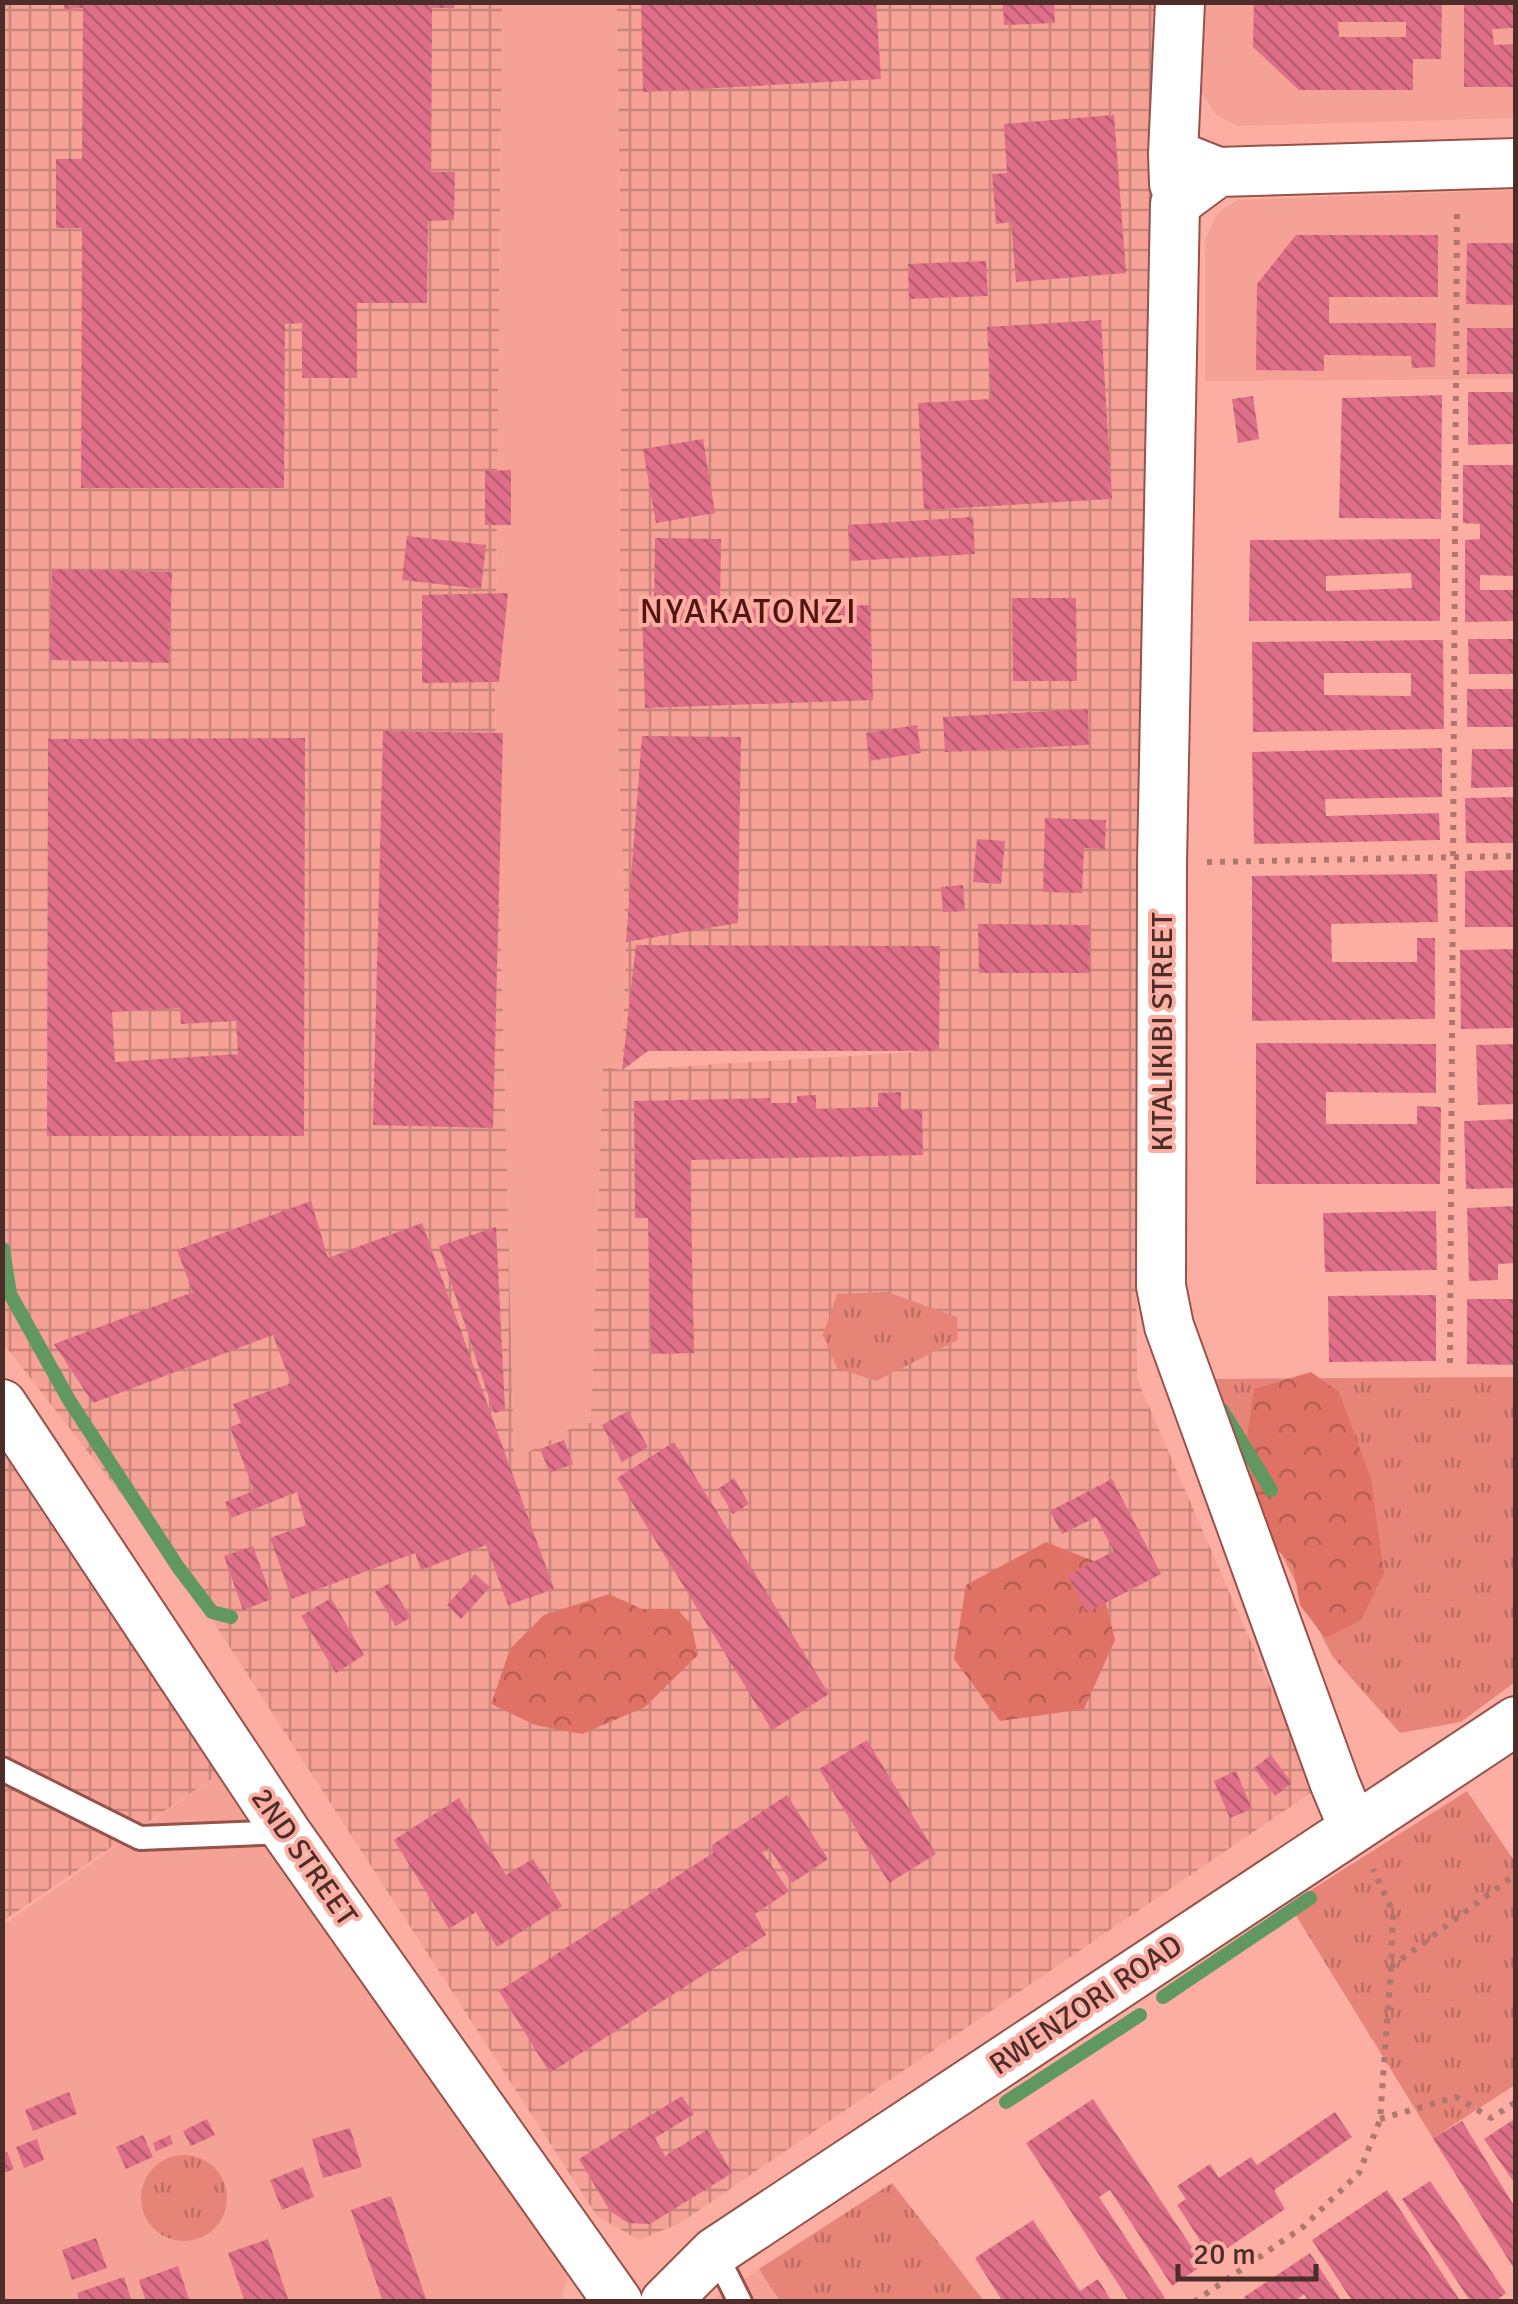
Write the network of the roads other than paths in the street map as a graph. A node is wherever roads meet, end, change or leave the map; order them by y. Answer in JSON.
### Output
{"nodes":[{"id":1,"x":1180,"y":2,"type":"edge"},
{"id":2,"x":1173,"y":154,"type":"junction"},
{"id":3,"x":1516,"y":163,"type":"edge"},
{"id":4,"x":1218,"y":172,"type":"junction"},
{"id":5,"x":1175,"y":204,"type":"junction"},
{"id":6,"x":2,"y":1404,"type":"edge"},
{"id":7,"x":1516,"y":1721,"type":"edge"},
{"id":8,"x":2,"y":1769,"type":"edge"},
{"id":9,"x":1353,"y":1827,"type":"junction"},
{"id":10,"x":286,"y":1832,"type":"junction"},
{"id":11,"x":715,"y":2252,"type":"junction"},
{"id":12,"x":618,"y":2302,"type":"edge"},
{"id":13,"x":665,"y":2302,"type":"edge"},
{"id":14,"x":740,"y":2302,"type":"edge"}],
"edges":[{"from":1,"to":2,"type":"street","name":"KITALIKIBI STREET"},
{"from":2,"to":4,"type":"street"},
{"from":2,"to":5,"type":"street","name":"KITALIKIBI STREET"},
{"from":3,"to":4,"type":"street"},
{"from":4,"to":5,"type":"street"},
{"from":5,"to":9,"type":"street","name":"KITALIKIBI STREET"},
{"from":6,"to":10,"type":"street","name":"2ND STREET"},
{"from":7,"to":9,"type":"street","name":"RWENZORI ROAD"},
{"from":8,"to":10,"type":"lane"},
{"from":9,"to":11,"type":"street","name":"RWENZORI ROAD"},
{"from":10,"to":12,"type":"street","name":"2ND STREET"},
{"from":11,"to":13,"type":"street","name":"RWENZORI ROAD"},
{"from":11,"to":14,"type":"lane"}]}
